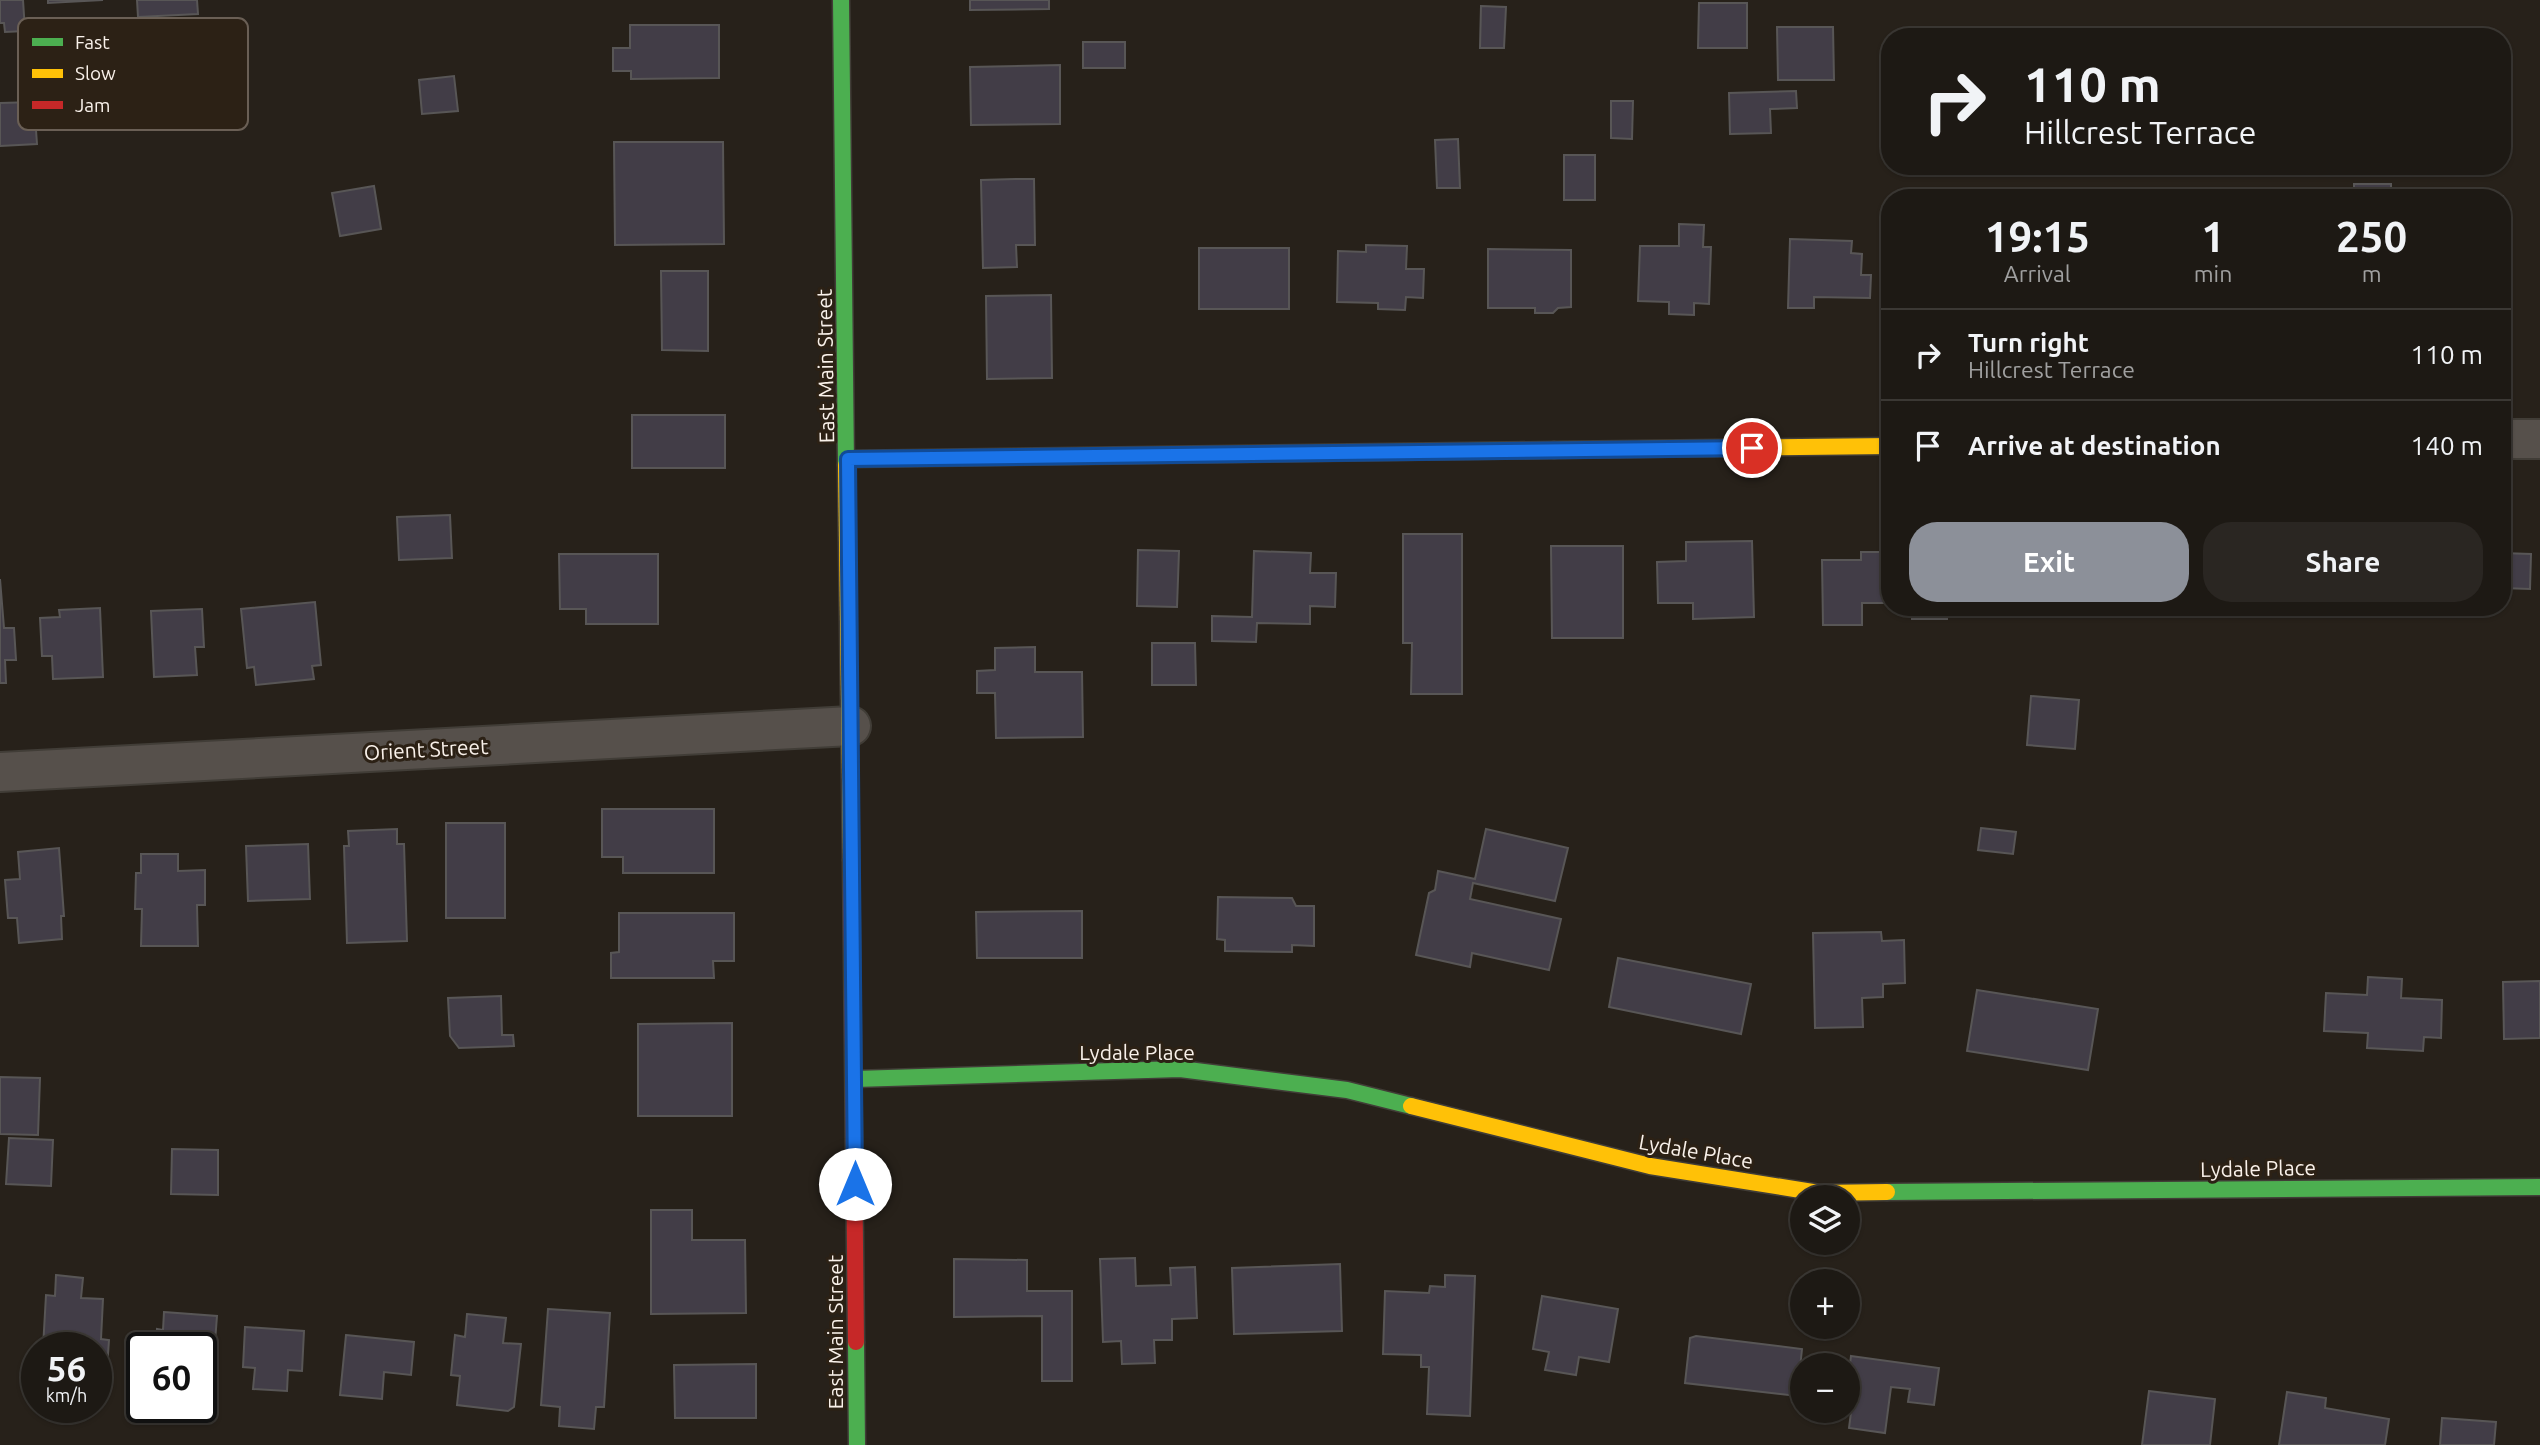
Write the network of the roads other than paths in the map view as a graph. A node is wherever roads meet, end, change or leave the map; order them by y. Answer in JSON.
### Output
{"nodes":[{"id":1,"x":841,"y":0,"type":"edge"},
{"id":2,"x":2511,"y":439,"type":"edge"},
{"id":3,"x":2540,"y":439,"type":"edge"},
{"id":4,"x":1881,"y":446,"type":"edge"},
{"id":5,"x":848,"y":459,"type":"junction"},
{"id":6,"x":851,"y":726,"type":"junction"},
{"id":7,"x":0,"y":772,"type":"edge"},
{"id":8,"x":855,"y":1079,"type":"junction"},
{"id":9,"x":2540,"y":1186,"type":"edge"},
{"id":10,"x":857,"y":1445,"type":"edge"}],
"edges":[{"from":1,"to":5,"type":"street","name":"East Main Street"},
{"from":2,"to":3,"type":"street"},
{"from":4,"to":5,"type":"street"},
{"from":5,"to":6,"type":"street","name":"East Main Street"},
{"from":6,"to":7,"type":"street","name":"Orient Street"},
{"from":6,"to":8,"type":"street","name":"East Main Street"},
{"from":8,"to":9,"type":"street","name":"Lydale Place"},
{"from":8,"to":10,"type":"street","name":"East Main Street"}]}
